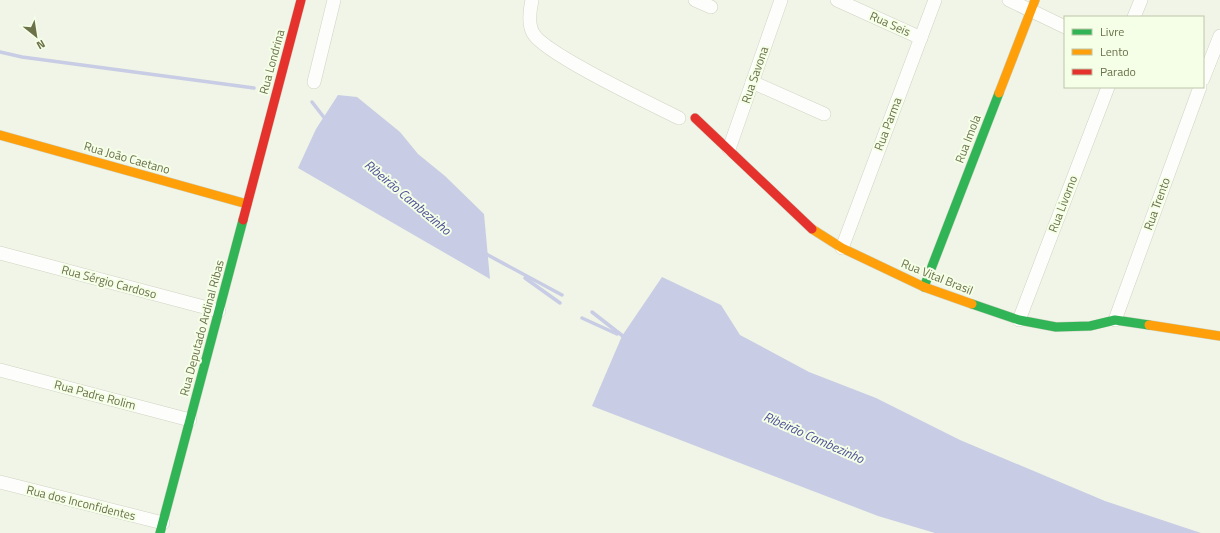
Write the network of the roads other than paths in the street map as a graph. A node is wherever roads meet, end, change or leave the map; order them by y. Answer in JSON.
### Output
{"nodes":[{"id":1,"x":301,"y":0,"type":"edge"},
{"id":2,"x":334,"y":0,"type":"edge"},
{"id":3,"x":532,"y":0,"type":"edge"},
{"id":4,"x":695,"y":0,"type":"edge"},
{"id":5,"x":781,"y":0,"type":"edge"},
{"id":6,"x":837,"y":0,"type":"edge"},
{"id":7,"x":935,"y":0,"type":"edge"},
{"id":8,"x":1009,"y":0,"type":"edge"},
{"id":9,"x":1141,"y":0,"type":"edge"},
{"id":10,"x":1033,"y":5,"type":"edge"},
{"id":11,"x":711,"y":7,"type":"dead end"},
{"id":12,"x":1134,"y":16,"type":"edge"},
{"id":13,"x":1064,"y":26,"type":"edge"},
{"id":14,"x":1220,"y":36,"type":"edge"},
{"id":15,"x":921,"y":38,"type":"junction"},
{"id":16,"x":1204,"y":76,"type":"edge"},
{"id":17,"x":314,"y":82,"type":"dead end"},
{"id":18,"x":752,"y":82,"type":"junction"},
{"id":19,"x":1108,"y":88,"type":"edge"},
{"id":20,"x":1196,"y":88,"type":"edge"},
{"id":21,"x":824,"y":114,"type":"dead end"},
{"id":22,"x":679,"y":118,"type":"dead end"},
{"id":23,"x":695,"y":118,"type":"dead end"},
{"id":24,"x":266,"y":130,"type":"joint"},
{"id":25,"x":0,"y":135,"type":"edge"},
{"id":26,"x":729,"y":149,"type":"junction"},
{"id":27,"x":247,"y":204,"type":"junction"},
{"id":28,"x":842,"y":248,"type":"junction"},
{"id":29,"x":0,"y":253,"type":"edge"},
{"id":30,"x":924,"y":287,"type":"junction"},
{"id":31,"x":219,"y":312,"type":"junction"},
{"id":32,"x":1019,"y":320,"type":"junction"},
{"id":33,"x":1115,"y":320,"type":"junction"},
{"id":34,"x":1220,"y":336,"type":"edge"},
{"id":35,"x":0,"y":370,"type":"edge"},
{"id":36,"x":190,"y":420,"type":"junction"},
{"id":37,"x":0,"y":482,"type":"edge"},
{"id":38,"x":161,"y":528,"type":"edge"}],
"edges":[{"from":1,"to":24,"type":"street","name":"Rua Londrina"},
{"from":2,"to":17,"type":"street"},
{"from":3,"to":22,"type":"street"},
{"from":4,"to":11,"type":"street"},
{"from":5,"to":18,"type":"street","name":"Rua Savona"},
{"from":6,"to":15,"type":"street","name":"Rua Seis"},
{"from":7,"to":15,"type":"street","name":"Rua Parma"},
{"from":8,"to":10,"type":"street"},
{"from":9,"to":12,"type":"street"},
{"from":10,"to":13,"type":"street"},
{"from":10,"to":30,"type":"street","name":"Rua Imola"},
{"from":14,"to":16,"type":"street"},
{"from":15,"to":28,"type":"street","name":"Rua Parma"},
{"from":18,"to":21,"type":"street"},
{"from":18,"to":26,"type":"street","name":"Rua Savona"},
{"from":19,"to":32,"type":"street","name":"Rua Livorno"},
{"from":20,"to":33,"type":"street","name":"Rua Trento"},
{"from":23,"to":26,"type":"street","name":"Rua Vital Brasil"},
{"from":24,"to":27,"type":"street","name":"Rua Deputado Ardinal Ribas"},
{"from":25,"to":27,"type":"street","name":"Rua João Caetano"},
{"from":26,"to":28,"type":"street","name":"Rua Vital Brasil"},
{"from":27,"to":31,"type":"street","name":"Rua Deputado Ardinal Ribas"},
{"from":28,"to":30,"type":"street","name":"Rua Vital Brasil"},
{"from":29,"to":31,"type":"street","name":"Rua Sérgio Cardoso"},
{"from":30,"to":32,"type":"street","name":"Rua Vital Brasil"},
{"from":31,"to":36,"type":"street","name":"Rua Deputado Ardinal Ribas"},
{"from":32,"to":33,"type":"street","name":"Rua Vital Brasil"},
{"from":33,"to":34,"type":"street","name":"Rua Vital Brasil"},
{"from":35,"to":36,"type":"street","name":"Rua Padre Rolim"},
{"from":36,"to":38,"type":"street","name":"Rua Deputado Ardinal Ribas"},
{"from":37,"to":38,"type":"street","name":"Rua dos Inconfidentes"}]}
